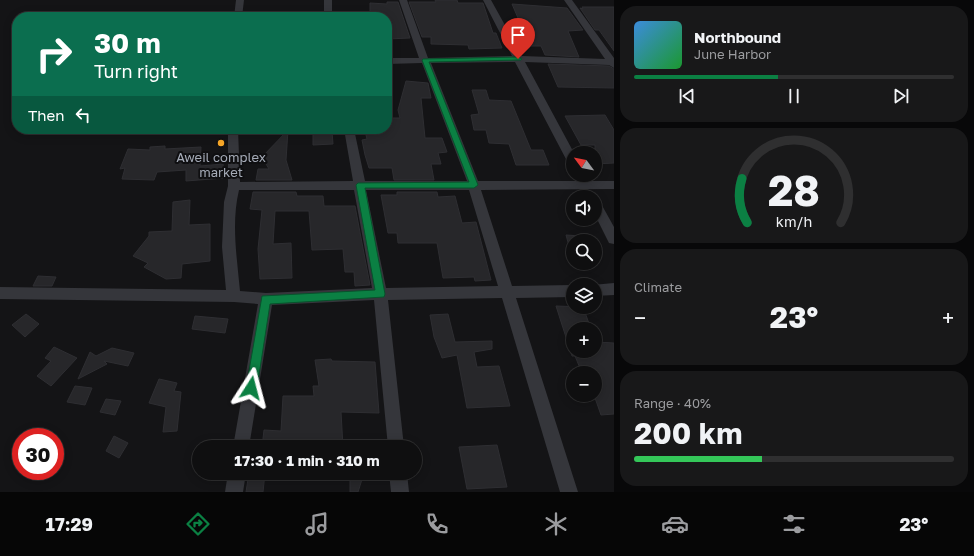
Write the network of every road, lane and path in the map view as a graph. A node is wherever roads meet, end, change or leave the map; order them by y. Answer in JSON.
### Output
{"nodes":[{"id":1,"x":240,"y":0,"type":"edge"},
{"id":2,"x":328,"y":0,"type":"edge"},
{"id":3,"x":403,"y":0,"type":"edge"},
{"id":4,"x":487,"y":0,"type":"edge"},
{"id":5,"x":568,"y":0,"type":"edge"},
{"id":6,"x":239,"y":12,"type":"edge"},
{"id":7,"x":328,"y":12,"type":"edge"},
{"id":8,"x":518,"y":59,"type":"junction"},
{"id":9,"x":425,"y":60,"type":"junction"},
{"id":10,"x":392,"y":61,"type":"edge"},
{"id":11,"x":613,"y":63,"type":"edge"},
{"id":12,"x":233,"y":134,"type":"edge"},
{"id":13,"x":350,"y":134,"type":"edge"},
{"id":14,"x":566,"y":148,"type":"edge"},
{"id":15,"x":566,"y":181,"type":"edge"},
{"id":16,"x":595,"y":182,"type":"edge"},
{"id":17,"x":361,"y":185,"type":"junction"},
{"id":18,"x":474,"y":185,"type":"junction"},
{"id":19,"x":614,"y":185,"type":"edge"},
{"id":20,"x":234,"y":186,"type":"junction"},
{"id":21,"x":602,"y":216,"type":"edge"},
{"id":22,"x":614,"y":239,"type":"edge"},
{"id":23,"x":614,"y":289,"type":"edge"},
{"id":24,"x":602,"y":290,"type":"edge"},
{"id":25,"x":566,"y":291,"type":"edge"},
{"id":26,"x":0,"y":293,"type":"edge"},
{"id":27,"x":506,"y":293,"type":"junction"},
{"id":28,"x":380,"y":294,"type":"junction"},
{"id":29,"x":234,"y":296,"type":"junction"},
{"id":30,"x":266,"y":300,"type":"junction"},
{"id":31,"x":242,"y":440,"type":"edge"},
{"id":32,"x":395,"y":440,"type":"edge"},
{"id":33,"x":236,"y":480,"type":"edge"},
{"id":34,"x":399,"y":480,"type":"edge"},
{"id":35,"x":234,"y":492,"type":"edge"},
{"id":36,"x":400,"y":492,"type":"edge"},
{"id":37,"x":569,"y":492,"type":"edge"}],
"edges":[{"from":1,"to":6,"type":"street"},
{"from":2,"to":7,"type":"street"},
{"from":3,"to":9,"type":"street"},
{"from":4,"to":8,"type":"street"},
{"from":5,"to":11,"type":"street"},
{"from":8,"to":9,"type":"street"},
{"from":8,"to":11,"type":"street"},
{"from":8,"to":14,"type":"street"},
{"from":9,"to":10,"type":"street"},
{"from":9,"to":18,"type":"street"},
{"from":12,"to":20,"type":"street"},
{"from":13,"to":17,"type":"street"},
{"from":15,"to":18,"type":"street"},
{"from":16,"to":19,"type":"street"},
{"from":17,"to":18,"type":"street"},
{"from":17,"to":20,"type":"street"},
{"from":17,"to":28,"type":"street"},
{"from":18,"to":27,"type":"street"},
{"from":20,"to":29,"type":"street"},
{"from":21,"to":22,"type":"street"},
{"from":23,"to":24,"type":"street"},
{"from":25,"to":27,"type":"street"},
{"from":26,"to":29,"type":"street"},
{"from":27,"to":28,"type":"street"},
{"from":27,"to":37,"type":"street"},
{"from":28,"to":30,"type":"street"},
{"from":28,"to":32,"type":"street"},
{"from":29,"to":30,"type":"street"},
{"from":30,"to":31,"type":"street"},
{"from":33,"to":35,"type":"street"},
{"from":34,"to":36,"type":"street"}]}
